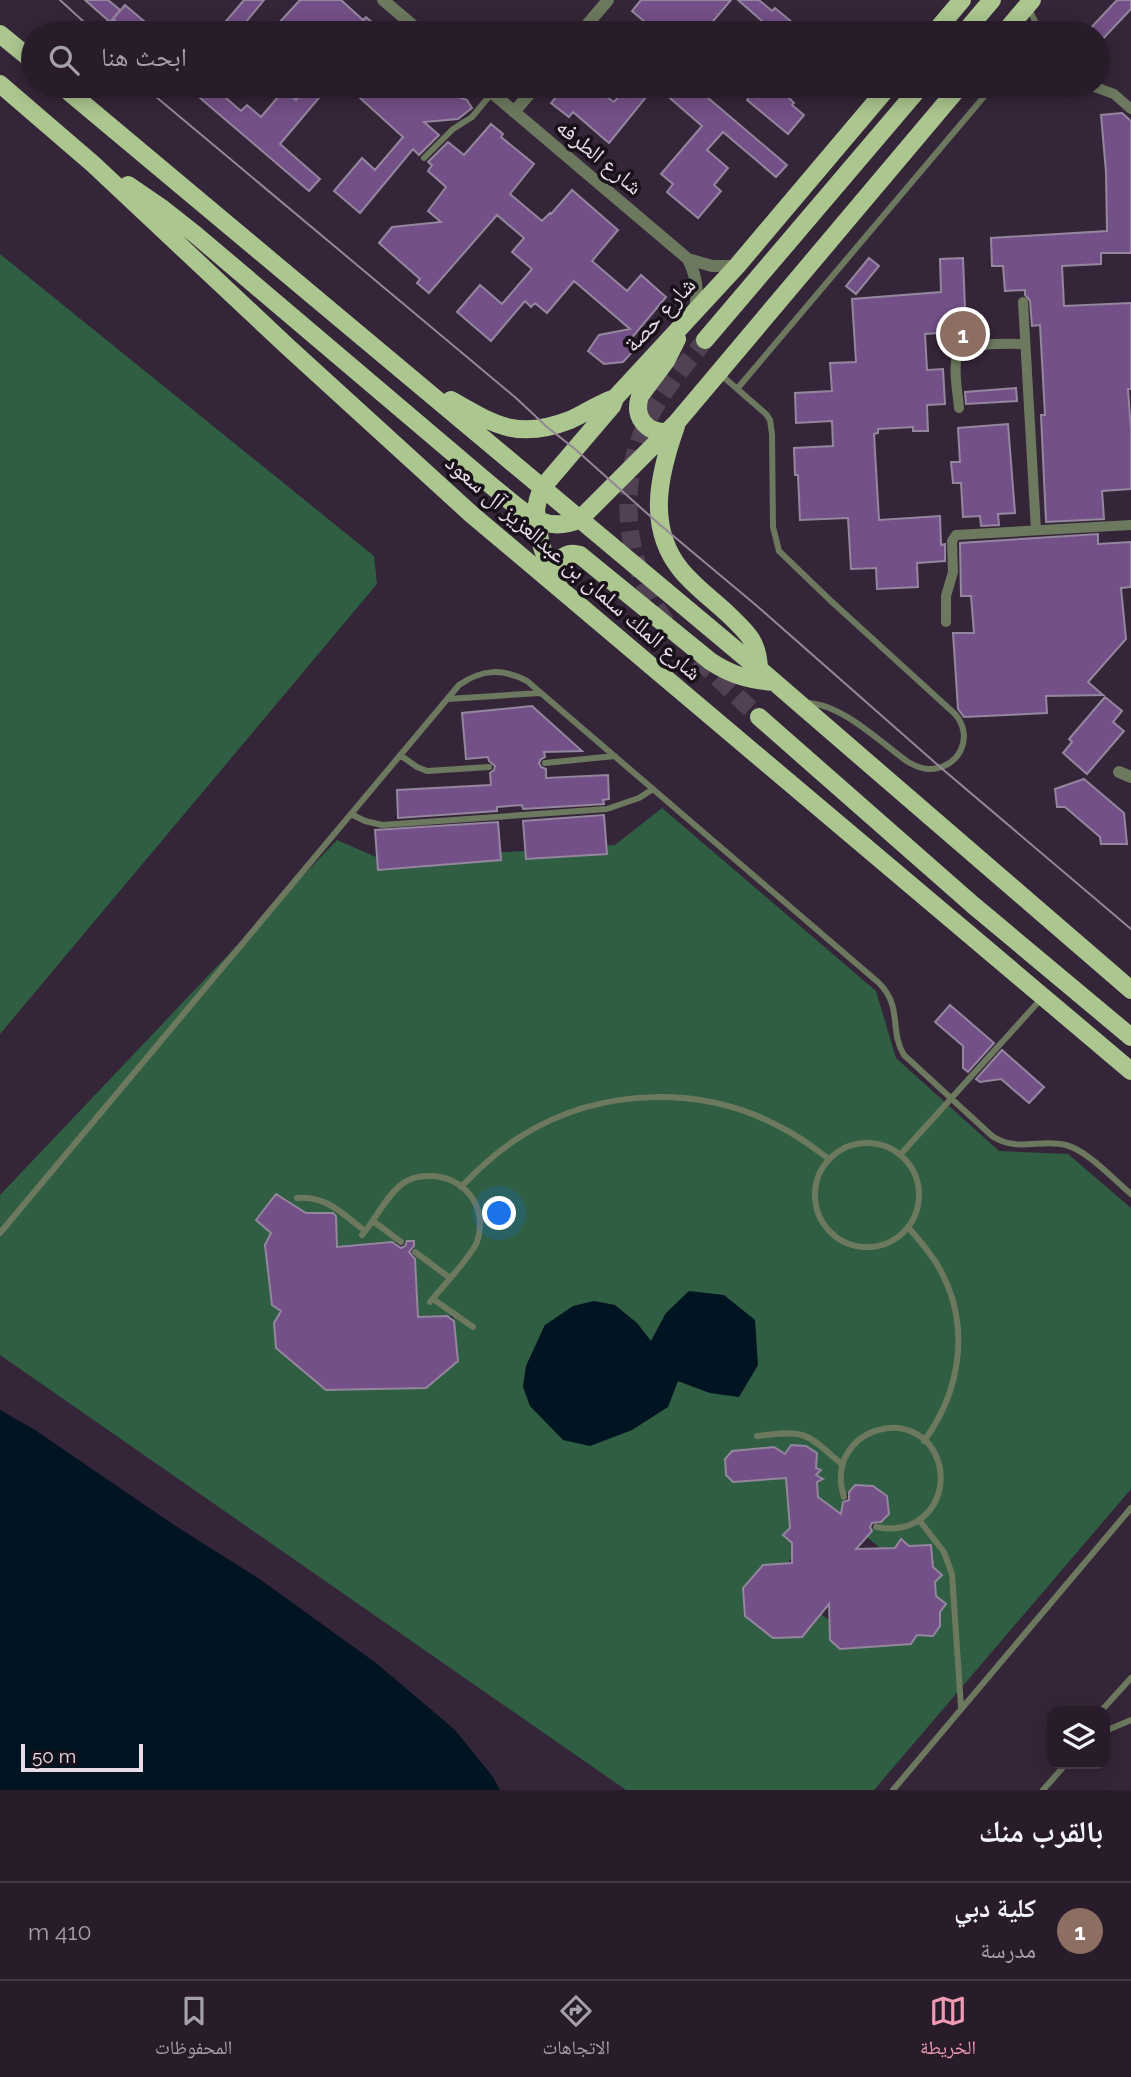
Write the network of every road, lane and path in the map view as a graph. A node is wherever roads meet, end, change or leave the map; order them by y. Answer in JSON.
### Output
{"nodes":[{"id":1,"x":383,"y":0,"type":"edge"},
{"id":2,"x":608,"y":0,"type":"edge"},
{"id":3,"x":962,"y":0,"type":"edge"},
{"id":4,"x":992,"y":0,"type":"edge"},
{"id":5,"x":1030,"y":3,"type":"edge"},
{"id":6,"x":408,"y":21,"type":"edge"},
{"id":7,"x":590,"y":21,"type":"edge"},
{"id":8,"x":944,"y":21,"type":"edge"},
{"id":9,"x":974,"y":21,"type":"edge"},
{"id":10,"x":1014,"y":21,"type":"edge"},
{"id":11,"x":1036,"y":21,"type":"edge"},
{"id":12,"x":0,"y":34,"type":"edge"},
{"id":13,"x":21,"y":51,"type":"edge"},
{"id":14,"x":0,"y":85,"type":"edge"},
{"id":15,"x":1110,"y":93,"type":"edge"},
{"id":16,"x":76,"y":98,"type":"edge"},
{"id":17,"x":483,"y":98,"type":"edge"},
{"id":18,"x":498,"y":98,"type":"edge"},
{"id":19,"x":526,"y":98,"type":"edge"},
{"id":20,"x":879,"y":98,"type":"edge"},
{"id":21,"x":910,"y":98,"type":"edge"},
{"id":22,"x":950,"y":98,"type":"edge"},
{"id":23,"x":983,"y":98,"type":"edge"},
{"id":24,"x":1131,"y":109,"type":"edge"},
{"id":25,"x":514,"y":112,"type":"junction"},
{"id":26,"x":424,"y":158,"type":"dead end"},
{"id":27,"x":93,"y":164,"type":"junction"},
{"id":28,"x":688,"y":259,"type":"junction"},
{"id":29,"x":737,"y":266,"type":"junction"},
{"id":30,"x":1023,"y":302,"type":"dead end"},
{"id":31,"x":694,"y":313,"type":"junction"},
{"id":32,"x":679,"y":329,"type":"junction"},
{"id":33,"x":705,"y":340,"type":"tunnel mouth"},
{"id":34,"x":1025,"y":344,"type":"junction"},
{"id":35,"x":718,"y":373,"type":"junction"},
{"id":36,"x":412,"y":377,"type":"junction"},
{"id":37,"x":737,"y":389,"type":"junction"},
{"id":38,"x":615,"y":398,"type":"junction"},
{"id":39,"x":959,"y":408,"type":"dead end"},
{"id":40,"x":673,"y":427,"type":"junction"},
{"id":41,"x":514,"y":463,"type":"junction"},
{"id":42,"x":493,"y":487,"type":"junction"},
{"id":43,"x":542,"y":488,"type":"junction"},
{"id":44,"x":579,"y":520,"type":"junction"},
{"id":45,"x":538,"y":522,"type":"junction"},
{"id":46,"x":1131,"y":525,"type":"edge"},
{"id":47,"x":1036,"y":530,"type":"junction"},
{"id":48,"x":555,"y":577,"type":"junction"},
{"id":49,"x":568,"y":595,"type":"junction"},
{"id":50,"x":946,"y":622,"type":"dead end"},
{"id":51,"x":759,"y":669,"type":"junction"},
{"id":52,"x":774,"y":682,"type":"junction"},
{"id":53,"x":540,"y":692,"type":"junction"},
{"id":54,"x":448,"y":699,"type":"junction"},
{"id":55,"x":798,"y":703,"type":"junction"},
{"id":56,"x":759,"y":717,"type":"tunnel mouth"},
{"id":57,"x":400,"y":755,"type":"junction"},
{"id":58,"x":615,"y":756,"type":"junction"},
{"id":59,"x":545,"y":762,"type":"dead end"},
{"id":60,"x":489,"y":767,"type":"dead end"},
{"id":61,"x":653,"y":789,"type":"junction"},
{"id":62,"x":351,"y":814,"type":"junction"},
{"id":63,"x":1131,"y":989,"type":"edge"},
{"id":64,"x":1042,"y":998,"type":"junction"},
{"id":65,"x":1131,"y":1037,"type":"edge"},
{"id":66,"x":1131,"y":1072,"type":"edge"},
{"id":67,"x":951,"y":1098,"type":"junction"},
{"id":68,"x":900,"y":1155,"type":"junction"},
{"id":69,"x":829,"y":1159,"type":"junction"},
{"id":70,"x":461,"y":1187,"type":"junction"},
{"id":71,"x":1131,"y":1194,"type":"edge"},
{"id":72,"x":297,"y":1198,"type":"dead end"},
{"id":73,"x":373,"y":1221,"type":"junction"},
{"id":74,"x":908,"y":1227,"type":"junction"},
{"id":75,"x":0,"y":1233,"type":"edge"},
{"id":76,"x":401,"y":1242,"type":"dead end"},
{"id":77,"x":415,"y":1252,"type":"dead end"},
{"id":78,"x":450,"y":1278,"type":"junction"},
{"id":79,"x":472,"y":1327,"type":"dead end"},
{"id":80,"x":757,"y":1436,"type":"dead end"},
{"id":81,"x":924,"y":1441,"type":"junction"},
{"id":82,"x":842,"y":1464,"type":"junction"},
{"id":83,"x":844,"y":1497,"type":"dead end"},
{"id":84,"x":1131,"y":1508,"type":"edge"},
{"id":85,"x":919,"y":1520,"type":"junction"},
{"id":86,"x":876,"y":1527,"type":"dead end"},
{"id":87,"x":1131,"y":1678,"type":"edge"},
{"id":88,"x":1106,"y":1706,"type":"edge"},
{"id":89,"x":961,"y":1708,"type":"junction"},
{"id":90,"x":1131,"y":1720,"type":"edge"},
{"id":91,"x":1110,"y":1729,"type":"edge"},
{"id":92,"x":1062,"y":1769,"type":"edge"},
{"id":93,"x":892,"y":1790,"type":"edge"},
{"id":94,"x":1044,"y":1790,"type":"edge"}],
"edges":[{"from":1,"to":6,"type":"street"},
{"from":2,"to":7,"type":"street"},
{"from":3,"to":8,"type":"main road"},
{"from":4,"to":9,"type":"main road"},
{"from":5,"to":10,"type":"main road"},
{"from":5,"to":11,"type":"lane"},
{"from":12,"to":13,"type":"main road"},
{"from":14,"to":27,"type":"main road","name":"شارع الملك سلمان بن عبدالعزيز آل سعود"},
{"from":15,"to":24,"type":"street"},
{"from":16,"to":36,"type":"main road","name":"شارع الملك سلمان بن عبدالعزيز آل سعود"},
{"from":17,"to":26,"type":"lane"},
{"from":18,"to":25,"type":"street","name":"شارع الطرفه"},
{"from":19,"to":25,"type":"street"},
{"from":20,"to":29,"type":"main road","name":"شارع حصة"},
{"from":21,"to":33,"type":"main road"},
{"from":22,"to":35,"type":"main road"},
{"from":23,"to":37,"type":"lane"},
{"from":25,"to":28,"type":"street","name":"شارع الطرفه"},
{"from":27,"to":42,"type":"main road"},
{"from":27,"to":49,"type":"main road","name":"شارع الملك سلمان بن عبدالعزيز آل سعود"},
{"from":28,"to":29,"type":"street","name":"شارع الطرفه"},
{"from":28,"to":31,"type":"street"},
{"from":29,"to":31,"type":"main road","name":"شارع حصة"},
{"from":30,"to":34,"type":"street"},
{"from":31,"to":32,"type":"main road","name":"شارع حصة"},
{"from":32,"to":38,"type":"main road","name":"شارع حصة"},
{"from":32,"to":40,"type":"main road"},
{"from":34,"to":39,"type":"street"},
{"from":34,"to":47,"type":"street"},
{"from":35,"to":37,"type":"lane"},
{"from":35,"to":40,"type":"main road"},
{"from":36,"to":38,"type":"main road"},
{"from":36,"to":41,"type":"main road","name":"شارع الملك سلمان بن عبدالعزيز آل سعود"},
{"from":37,"to":55,"type":"lane"},
{"from":38,"to":43,"type":"main road","name":"شارع حصة"},
{"from":40,"to":44,"type":"main road"},
{"from":40,"to":51,"type":"main road"},
{"from":41,"to":42,"type":"main road"},
{"from":41,"to":43,"type":"main road","name":"شارع الملك سلمان بن عبدالعزيز آل سعود"},
{"from":42,"to":45,"type":"main road"},
{"from":43,"to":44,"type":"main road","name":"شارع الملك سلمان بن عبدالعزيز آل سعود"},
{"from":43,"to":45,"type":"main road"},
{"from":44,"to":45,"type":"main road"},
{"from":44,"to":51,"type":"main road","name":"شارع الملك سلمان بن عبدالعزيز آل سعود"},
{"from":45,"to":48,"type":"main road"},
{"from":46,"to":47,"type":"street"},
{"from":47,"to":50,"type":"street"},
{"from":48,"to":49,"type":"main road"},
{"from":48,"to":52,"type":"main road"},
{"from":49,"to":64,"type":"main road","name":"شارع الملك سلمان بن عبدالعزيز آل سعود"},
{"from":51,"to":52,"type":"main road","name":"شارع الملك سلمان بن عبدالعزيز آل سعود"},
{"from":52,"to":55,"type":"main road","name":"شارع الملك سلمان بن عبدالعزيز آل سعود"},
{"from":53,"to":54,"type":"lane"},
{"from":53,"to":54,"type":"lane"},
{"from":53,"to":58,"type":"lane"},
{"from":54,"to":57,"type":"lane"},
{"from":55,"to":63,"type":"main road","name":"شارع الملك سلمان بن عبدالعزيز آل سعود"},
{"from":56,"to":65,"type":"main road"},
{"from":57,"to":60,"type":"lane"},
{"from":57,"to":62,"type":"lane"},
{"from":58,"to":59,"type":"lane"},
{"from":58,"to":61,"type":"lane"},
{"from":61,"to":62,"type":"lane"},
{"from":61,"to":67,"type":"lane"},
{"from":62,"to":75,"type":"lane"},
{"from":64,"to":66,"type":"main road","name":"شارع الملك سلمان بن عبدالعزيز آل سعود"},
{"from":64,"to":67,"type":"lane"},
{"from":67,"to":68,"type":"lane"},
{"from":67,"to":71,"type":"lane"},
{"from":68,"to":69,"type":"lane"},
{"from":68,"to":74,"type":"lane"},
{"from":69,"to":70,"type":"lane"},
{"from":69,"to":74,"type":"lane"},
{"from":70,"to":73,"type":"lane"},
{"from":70,"to":78,"type":"lane"},
{"from":72,"to":73,"type":"lane"},
{"from":73,"to":76,"type":"lane"},
{"from":74,"to":81,"type":"lane"},
{"from":77,"to":78,"type":"lane"},
{"from":78,"to":79,"type":"lane"},
{"from":80,"to":82,"type":"lane"},
{"from":81,"to":82,"type":"lane"},
{"from":81,"to":85,"type":"lane"},
{"from":82,"to":83,"type":"lane"},
{"from":84,"to":89,"type":"lane"},
{"from":85,"to":86,"type":"lane"},
{"from":85,"to":89,"type":"lane"},
{"from":87,"to":88,"type":"lane"},
{"from":89,"to":93,"type":"lane"},
{"from":90,"to":91,"type":"lane"},
{"from":92,"to":94,"type":"lane"}]}
